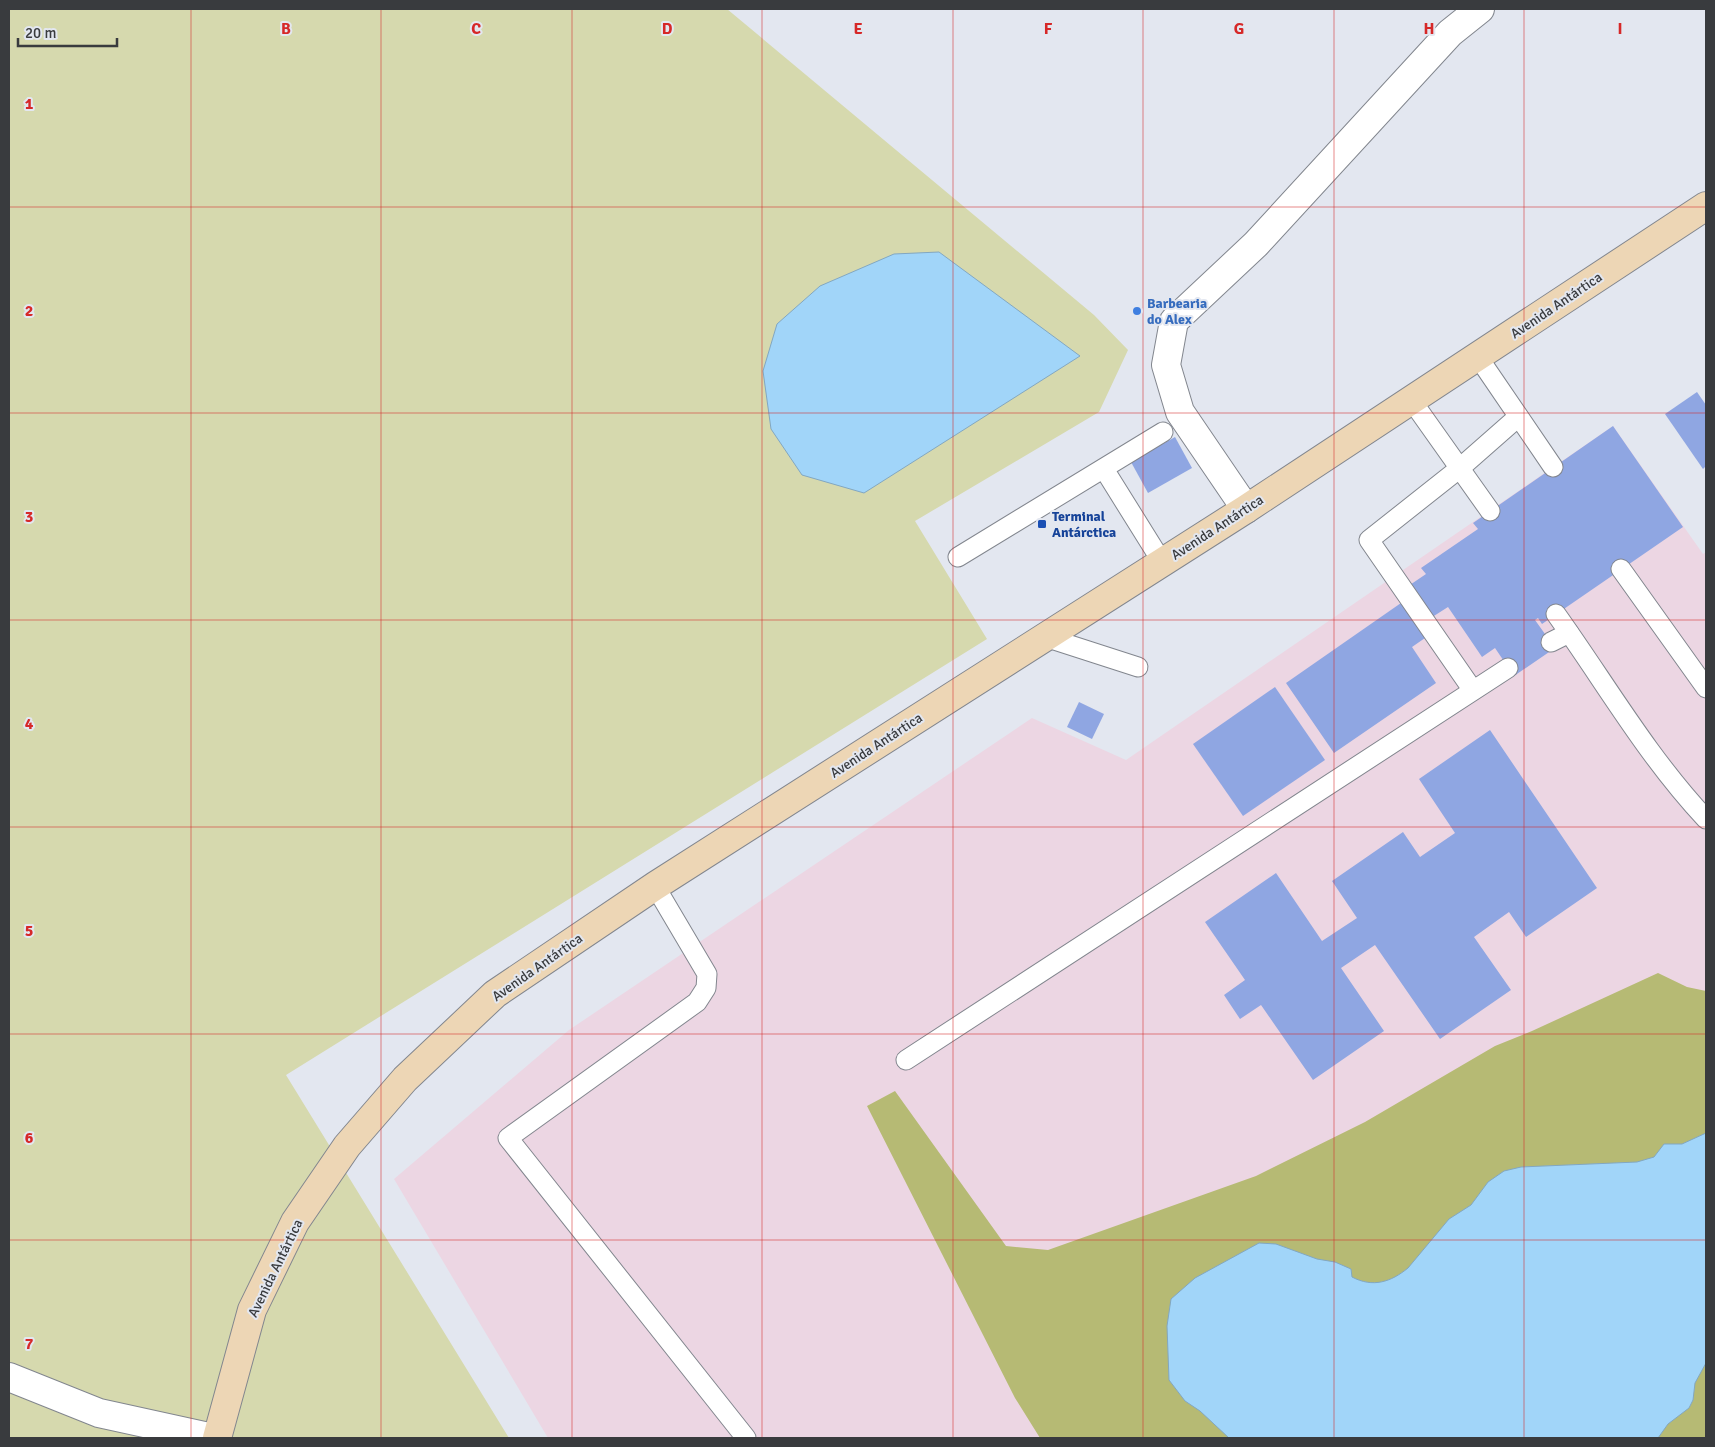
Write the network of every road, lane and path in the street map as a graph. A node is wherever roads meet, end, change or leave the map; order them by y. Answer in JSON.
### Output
{"nodes":[{"id":1,"x":1480,"y":9,"type":"edge"},
{"id":2,"x":1706,"y":206,"type":"edge"},
{"id":3,"x":1478,"y":357,"type":"junction"},
{"id":4,"x":1412,"y":401,"type":"junction"},
{"id":5,"x":1518,"y":417,"type":"junction"},
{"id":6,"x":1163,"y":432,"type":"dead end"},
{"id":7,"x":1553,"y":467,"type":"dead end"},
{"id":8,"x":1460,"y":468,"type":"junction"},
{"id":9,"x":1104,"y":470,"type":"junction"},
{"id":10,"x":1246,"y":509,"type":"junction"},
{"id":11,"x":1490,"y":510,"type":"dead end"},
{"id":12,"x":958,"y":557,"type":"dead end"},
{"id":13,"x":1162,"y":562,"type":"junction"},
{"id":14,"x":1621,"y":569,"type":"dead end"},
{"id":15,"x":1556,"y":614,"type":"dead end"},
{"id":16,"x":1569,"y":633,"type":"junction"},
{"id":17,"x":1045,"y":637,"type":"junction"},
{"id":18,"x":1551,"y":642,"type":"dead end"},
{"id":19,"x":1138,"y":667,"type":"dead end"},
{"id":20,"x":1508,"y":668,"type":"dead end"},
{"id":21,"x":1706,"y":688,"type":"edge"},
{"id":22,"x":1472,"y":690,"type":"junction"},
{"id":23,"x":1706,"y":818,"type":"edge"},
{"id":24,"x":655,"y":886,"type":"junction"},
{"id":25,"x":906,"y":1060,"type":"dead end"},
{"id":26,"x":9,"y":1378,"type":"edge"},
{"id":27,"x":213,"y":1438,"type":"edge"},
{"id":28,"x":217,"y":1438,"type":"edge"},
{"id":29,"x":746,"y":1438,"type":"edge"}],
"edges":[{"from":1,"to":10,"type":"street"},
{"from":2,"to":3,"type":"main road","name":"Avenida Antártica"},
{"from":3,"to":4,"type":"main road","name":"Avenida Antártica"},
{"from":3,"to":5,"type":"lane"},
{"from":4,"to":8,"type":"lane"},
{"from":4,"to":10,"type":"main road","name":"Avenida Antártica"},
{"from":5,"to":7,"type":"lane"},
{"from":5,"to":8,"type":"lane"},
{"from":6,"to":9,"type":"lane"},
{"from":8,"to":11,"type":"lane"},
{"from":8,"to":22,"type":"lane"},
{"from":9,"to":12,"type":"lane"},
{"from":9,"to":13,"type":"lane"},
{"from":10,"to":13,"type":"main road","name":"Avenida Antártica"},
{"from":13,"to":17,"type":"main road","name":"Avenida Antártica"},
{"from":14,"to":21,"type":"lane"},
{"from":15,"to":16,"type":"lane"},
{"from":16,"to":18,"type":"lane"},
{"from":16,"to":23,"type":"lane"},
{"from":17,"to":19,"type":"lane"},
{"from":17,"to":24,"type":"main road","name":"Avenida Antártica"},
{"from":20,"to":22,"type":"lane"},
{"from":22,"to":25,"type":"lane"},
{"from":24,"to":28,"type":"main road","name":"Avenida Antártica"},
{"from":24,"to":29,"type":"lane"},
{"from":26,"to":27,"type":"street"}]}
